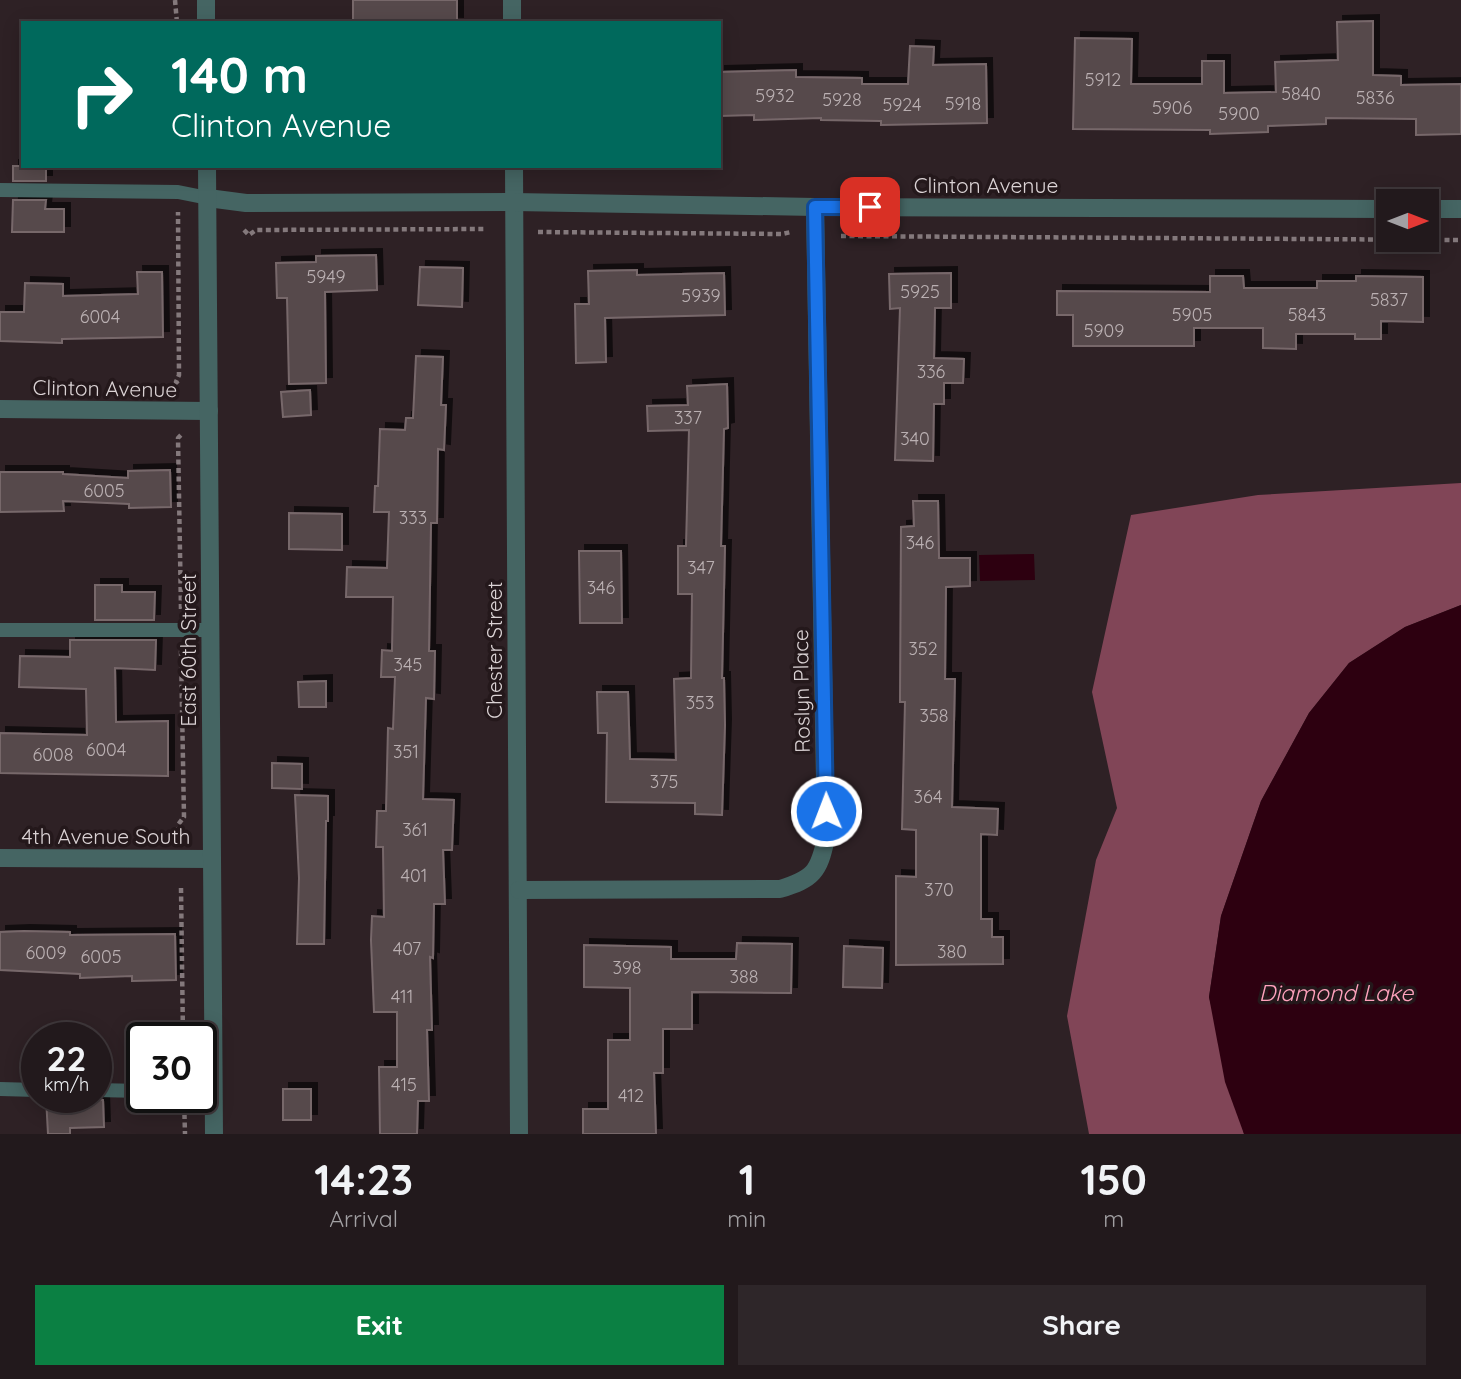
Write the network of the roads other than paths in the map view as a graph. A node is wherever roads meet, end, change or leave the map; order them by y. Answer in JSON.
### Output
{"nodes":[{"id":1,"x":206,"y":0,"type":"edge"},
{"id":2,"x":512,"y":0,"type":"edge"},
{"id":3,"x":206,"y":21,"type":"edge"},
{"id":4,"x":512,"y":21,"type":"edge"},
{"id":5,"x":207,"y":168,"type":"edge"},
{"id":6,"x":514,"y":168,"type":"edge"},
{"id":7,"x":0,"y":190,"type":"edge"},
{"id":8,"x":208,"y":198,"type":"junction"},
{"id":9,"x":514,"y":202,"type":"junction"},
{"id":10,"x":815,"y":207,"type":"junction"},
{"id":11,"x":1376,"y":209,"type":"edge"},
{"id":12,"x":1439,"y":209,"type":"edge"},
{"id":13,"x":1461,"y":209,"type":"edge"},
{"id":14,"x":0,"y":410,"type":"edge"},
{"id":15,"x":209,"y":411,"type":"junction"},
{"id":16,"x":0,"y":630,"type":"edge"},
{"id":17,"x":211,"y":630,"type":"junction"},
{"id":18,"x":0,"y":858,"type":"edge"},
{"id":19,"x":212,"y":859,"type":"junction"},
{"id":20,"x":519,"y":890,"type":"junction"},
{"id":21,"x":209,"y":1022,"type":"edge"},
{"id":22,"x":0,"y":1089,"type":"edge"},
{"id":23,"x":21,"y":1090,"type":"edge"},
{"id":24,"x":211,"y":1113,"type":"edge"},
{"id":25,"x":214,"y":1134,"type":"edge"},
{"id":26,"x":519,"y":1134,"type":"edge"}],
"edges":[{"from":1,"to":3,"type":"street"},
{"from":2,"to":4,"type":"street"},
{"from":5,"to":8,"type":"street","name":"East 60th Street"},
{"from":6,"to":9,"type":"street","name":"Chester Street"},
{"from":7,"to":8,"type":"lane"},
{"from":8,"to":9,"type":"street","name":"Clinton Avenue"},
{"from":8,"to":15,"type":"street","name":"East 60th Street"},
{"from":9,"to":10,"type":"street","name":"Clinton Avenue"},
{"from":9,"to":20,"type":"street","name":"Chester Street"},
{"from":10,"to":11,"type":"street","name":"Clinton Avenue"},
{"from":10,"to":20,"type":"street","name":"Roslyn Place"},
{"from":12,"to":13,"type":"street"},
{"from":14,"to":15,"type":"street","name":"Clinton Avenue"},
{"from":15,"to":17,"type":"street","name":"East 60th Street"},
{"from":16,"to":17,"type":"lane"},
{"from":17,"to":19,"type":"street","name":"East 60th Street"},
{"from":18,"to":19,"type":"street","name":"4th Avenue South"},
{"from":19,"to":21,"type":"street","name":"East 60th Street"},
{"from":20,"to":26,"type":"street","name":"Chester Street"},
{"from":22,"to":23,"type":"lane"},
{"from":24,"to":25,"type":"street","name":"East 60th Street"}]}
